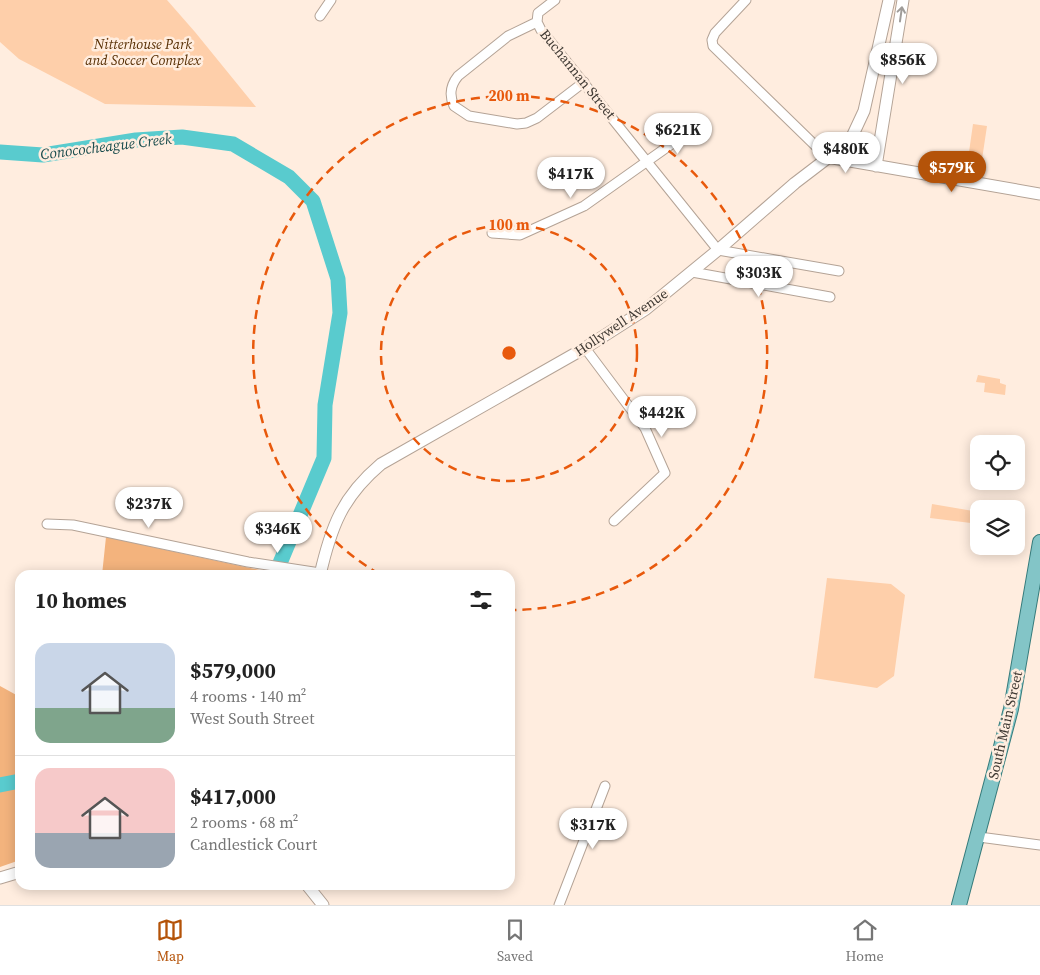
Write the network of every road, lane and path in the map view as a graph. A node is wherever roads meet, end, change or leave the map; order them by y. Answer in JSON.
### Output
{"nodes":[{"id":1,"x":331,"y":0,"type":"edge"},
{"id":2,"x":555,"y":0,"type":"edge"},
{"id":3,"x":746,"y":0,"type":"edge"},
{"id":4,"x":889,"y":0,"type":"edge"},
{"id":5,"x":903,"y":0,"type":"edge"},
{"id":6,"x":320,"y":16,"type":"dead end"},
{"id":7,"x":538,"y":18,"type":"junction"},
{"id":8,"x":584,"y":82,"type":"junction"},
{"id":9,"x":694,"y":128,"type":"dead end"},
{"id":10,"x":828,"y":157,"type":"junction"},
{"id":11,"x":648,"y":162,"type":"junction"},
{"id":12,"x":876,"y":166,"type":"junction"},
{"id":13,"x":1040,"y":194,"type":"edge"},
{"id":14,"x":492,"y":233,"type":"dead end"},
{"id":15,"x":718,"y":250,"type":"junction"},
{"id":16,"x":839,"y":271,"type":"dead end"},
{"id":17,"x":692,"y":272,"type":"junction"},
{"id":18,"x":830,"y":297,"type":"dead end"},
{"id":19,"x":585,"y":348,"type":"junction"},
{"id":20,"x":614,"y":521,"type":"dead end"},
{"id":21,"x":47,"y":524,"type":"dead end"},
{"id":22,"x":1040,"y":542,"type":"edge"},
{"id":23,"x":305,"y":570,"type":"edge"},
{"id":24,"x":321,"y":570,"type":"edge"},
{"id":25,"x":1037,"y":593,"type":"edge"},
{"id":26,"x":605,"y":786,"type":"dead end"},
{"id":27,"x":979,"y":836,"type":"junction"},
{"id":28,"x":1040,"y":845,"type":"edge"},
{"id":29,"x":15,"y":874,"type":"edge"},
{"id":30,"x":0,"y":878,"type":"edge"},
{"id":31,"x":312,"y":890,"type":"edge"},
{"id":32,"x":322,"y":905,"type":"edge"},
{"id":33,"x":559,"y":905,"type":"edge"},
{"id":34,"x":959,"y":905,"type":"edge"}],
"edges":[{"from":1,"to":6,"type":"street"},
{"from":2,"to":7,"type":"street"},
{"from":3,"to":10,"type":"street"},
{"from":4,"to":10,"type":"street","name":"Hollywell Avenue"},
{"from":12,"to":5,"type":"street","one_way":true},
{"from":7,"to":8,"type":"street","name":"Buchannan Street"},
{"from":7,"to":8,"type":"street"},
{"from":8,"to":11,"type":"street","name":"Buchannan Street"},
{"from":9,"to":11,"type":"street"},
{"from":10,"to":12,"type":"street"},
{"from":10,"to":15,"type":"street","name":"Hollywell Avenue"},
{"from":11,"to":14,"type":"street"},
{"from":11,"to":15,"type":"street","name":"Buchannan Street"},
{"from":12,"to":13,"type":"street"},
{"from":15,"to":16,"type":"street"},
{"from":15,"to":17,"type":"street","name":"Hollywell Avenue"},
{"from":17,"to":18,"type":"street"},
{"from":17,"to":19,"type":"street","name":"Hollywell Avenue"},
{"from":19,"to":20,"type":"street"},
{"from":19,"to":24,"type":"street","name":"Hollywell Avenue"},
{"from":21,"to":23,"type":"street"},
{"from":22,"to":25,"type":"main road","name":"South Main Street"},
{"from":25,"to":27,"type":"main road","name":"South Main Street"},
{"from":26,"to":33,"type":"street"},
{"from":27,"to":28,"type":"street"},
{"from":27,"to":34,"type":"main road","name":"South Main Street"},
{"from":29,"to":30,"type":"street"},
{"from":31,"to":32,"type":"street"}]}
